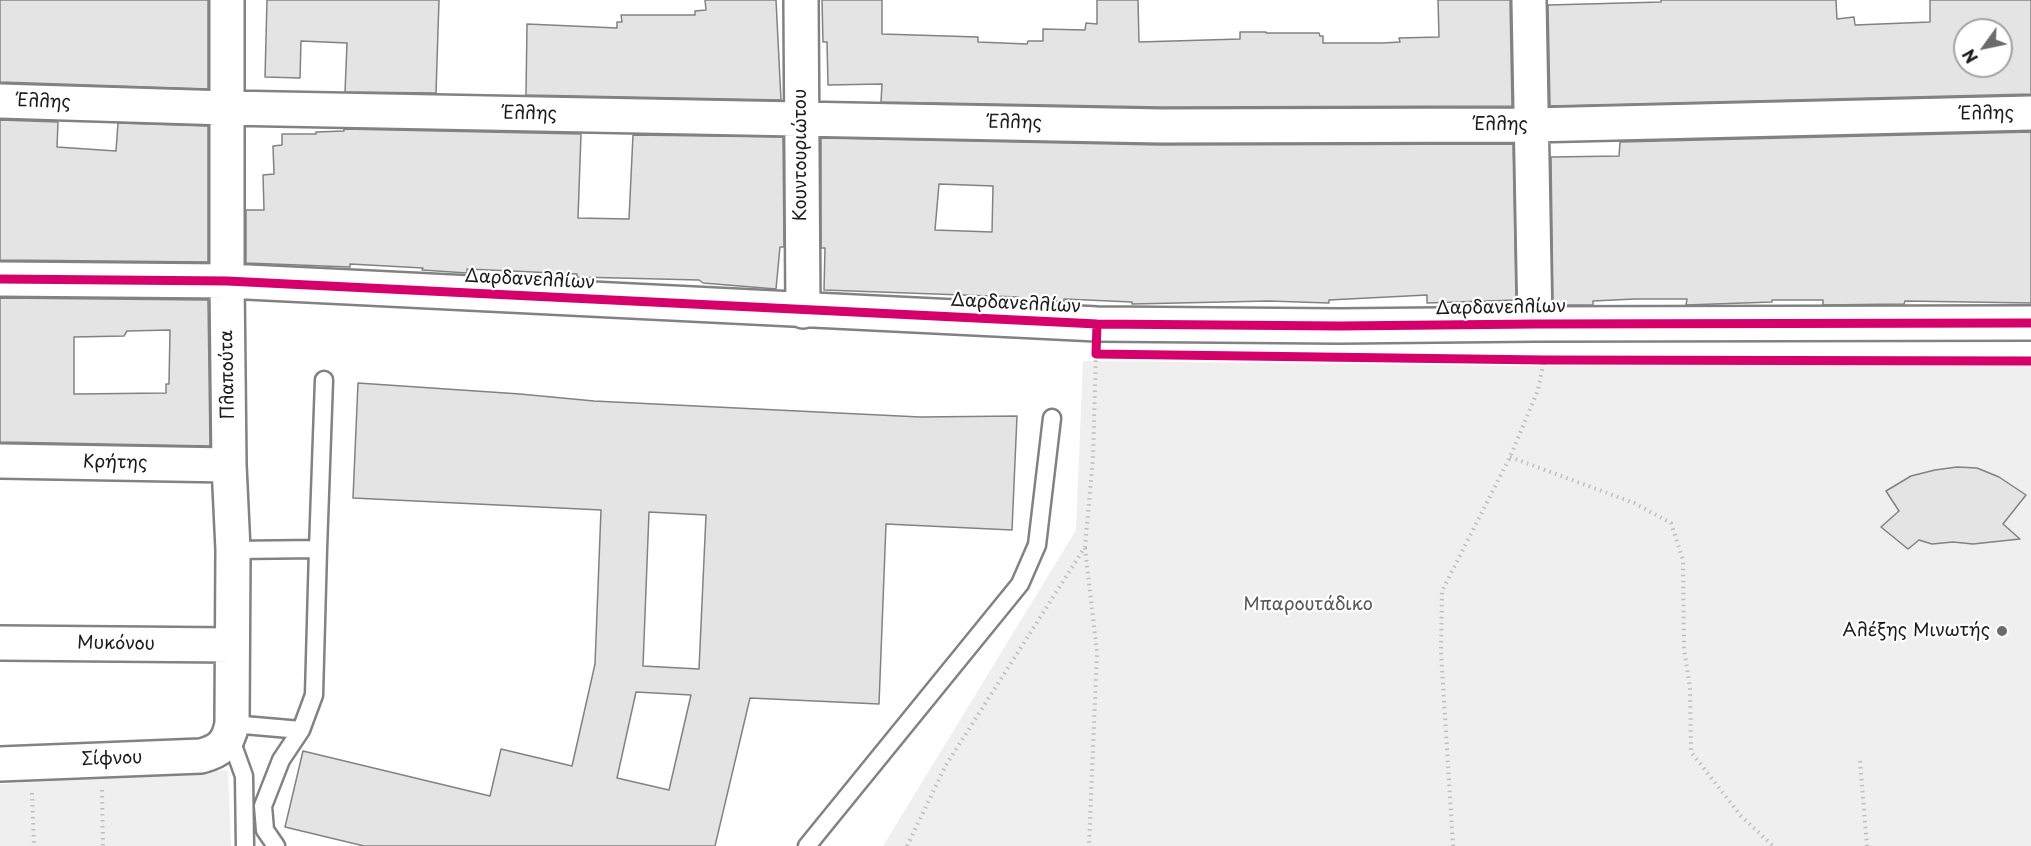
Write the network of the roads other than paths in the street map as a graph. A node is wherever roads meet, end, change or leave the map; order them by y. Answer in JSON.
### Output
{"nodes":[{"id":1,"x":227,"y":0,"type":"edge"},
{"id":2,"x":801,"y":0,"type":"edge"},
{"id":3,"x":1529,"y":0,"type":"edge"},
{"id":4,"x":0,"y":101,"type":"edge"},
{"id":5,"x":227,"y":108,"type":"junction"},
{"id":6,"x":2031,"y":113,"type":"edge"},
{"id":7,"x":801,"y":119,"type":"junction"},
{"id":8,"x":1532,"y":124,"type":"junction"},
{"id":9,"x":0,"y":279,"type":"edge"},
{"id":10,"x":227,"y":281,"type":"junction"},
{"id":11,"x":803,"y":310,"type":"junction"},
{"id":12,"x":2031,"y":323,"type":"edge"},
{"id":13,"x":1535,"y":324,"type":"junction"},
{"id":14,"x":324,"y":380,"type":"dead end"},
{"id":15,"x":1052,"y":418,"type":"dead end"},
{"id":16,"x":0,"y":461,"type":"edge"},
{"id":17,"x":229,"y":465,"type":"junction"},
{"id":18,"x":318,"y":549,"type":"junction"},
{"id":19,"x":233,"y":550,"type":"junction"},
{"id":20,"x":0,"y":643,"type":"edge"},
{"id":21,"x":232,"y":645,"type":"junction"},
{"id":22,"x":301,"y":730,"type":"junction"},
{"id":23,"x":228,"y":736,"type":"junction"},
{"id":24,"x":15,"y":763,"type":"edge"},
{"id":25,"x":245,"y":846,"type":"edge"},
{"id":26,"x":276,"y":846,"type":"edge"},
{"id":27,"x":807,"y":846,"type":"edge"}],
"edges":[{"from":1,"to":5,"type":"street","name":"Πλαπούτα"},
{"from":2,"to":7,"type":"street","name":"Κουντουριώτου"},
{"from":3,"to":8,"type":"street"},
{"from":4,"to":5,"type":"street","name":"Έλλης"},
{"from":5,"to":7,"type":"street","name":"Έλλης"},
{"from":5,"to":10,"type":"street","name":"Πλαπούτα"},
{"from":6,"to":8,"type":"street","name":"Έλλης"},
{"from":7,"to":8,"type":"street","name":"Έλλης"},
{"from":7,"to":11,"type":"street","name":"Κουντουριώτου"},
{"from":8,"to":13,"type":"street"},
{"from":9,"to":10,"type":"street","name":"Δαρδανελλίων"},
{"from":10,"to":11,"type":"street","name":"Δαρδανελλίων"},
{"from":10,"to":17,"type":"street","name":"Πλαπούτα"},
{"from":11,"to":13,"type":"street","name":"Δαρδανελλίων"},
{"from":12,"to":13,"type":"street","name":"Δαρδανελλίων"},
{"from":14,"to":18,"type":"lane"},
{"from":15,"to":27,"type":"lane"},
{"from":16,"to":17,"type":"street","name":"Κρήτης"},
{"from":17,"to":19,"type":"street","name":"Πλαπούτα"},
{"from":18,"to":19,"type":"lane"},
{"from":18,"to":22,"type":"lane"},
{"from":19,"to":21,"type":"street","name":"Πλαπούτα"},
{"from":20,"to":21,"type":"street","name":"Μυκόνου"},
{"from":21,"to":23,"type":"street","name":"Πλαπούτα"},
{"from":22,"to":23,"type":"lane"},
{"from":22,"to":26,"type":"lane"},
{"from":23,"to":24,"type":"street","name":"Σίφνου"},
{"from":23,"to":25,"type":"lane"}]}
